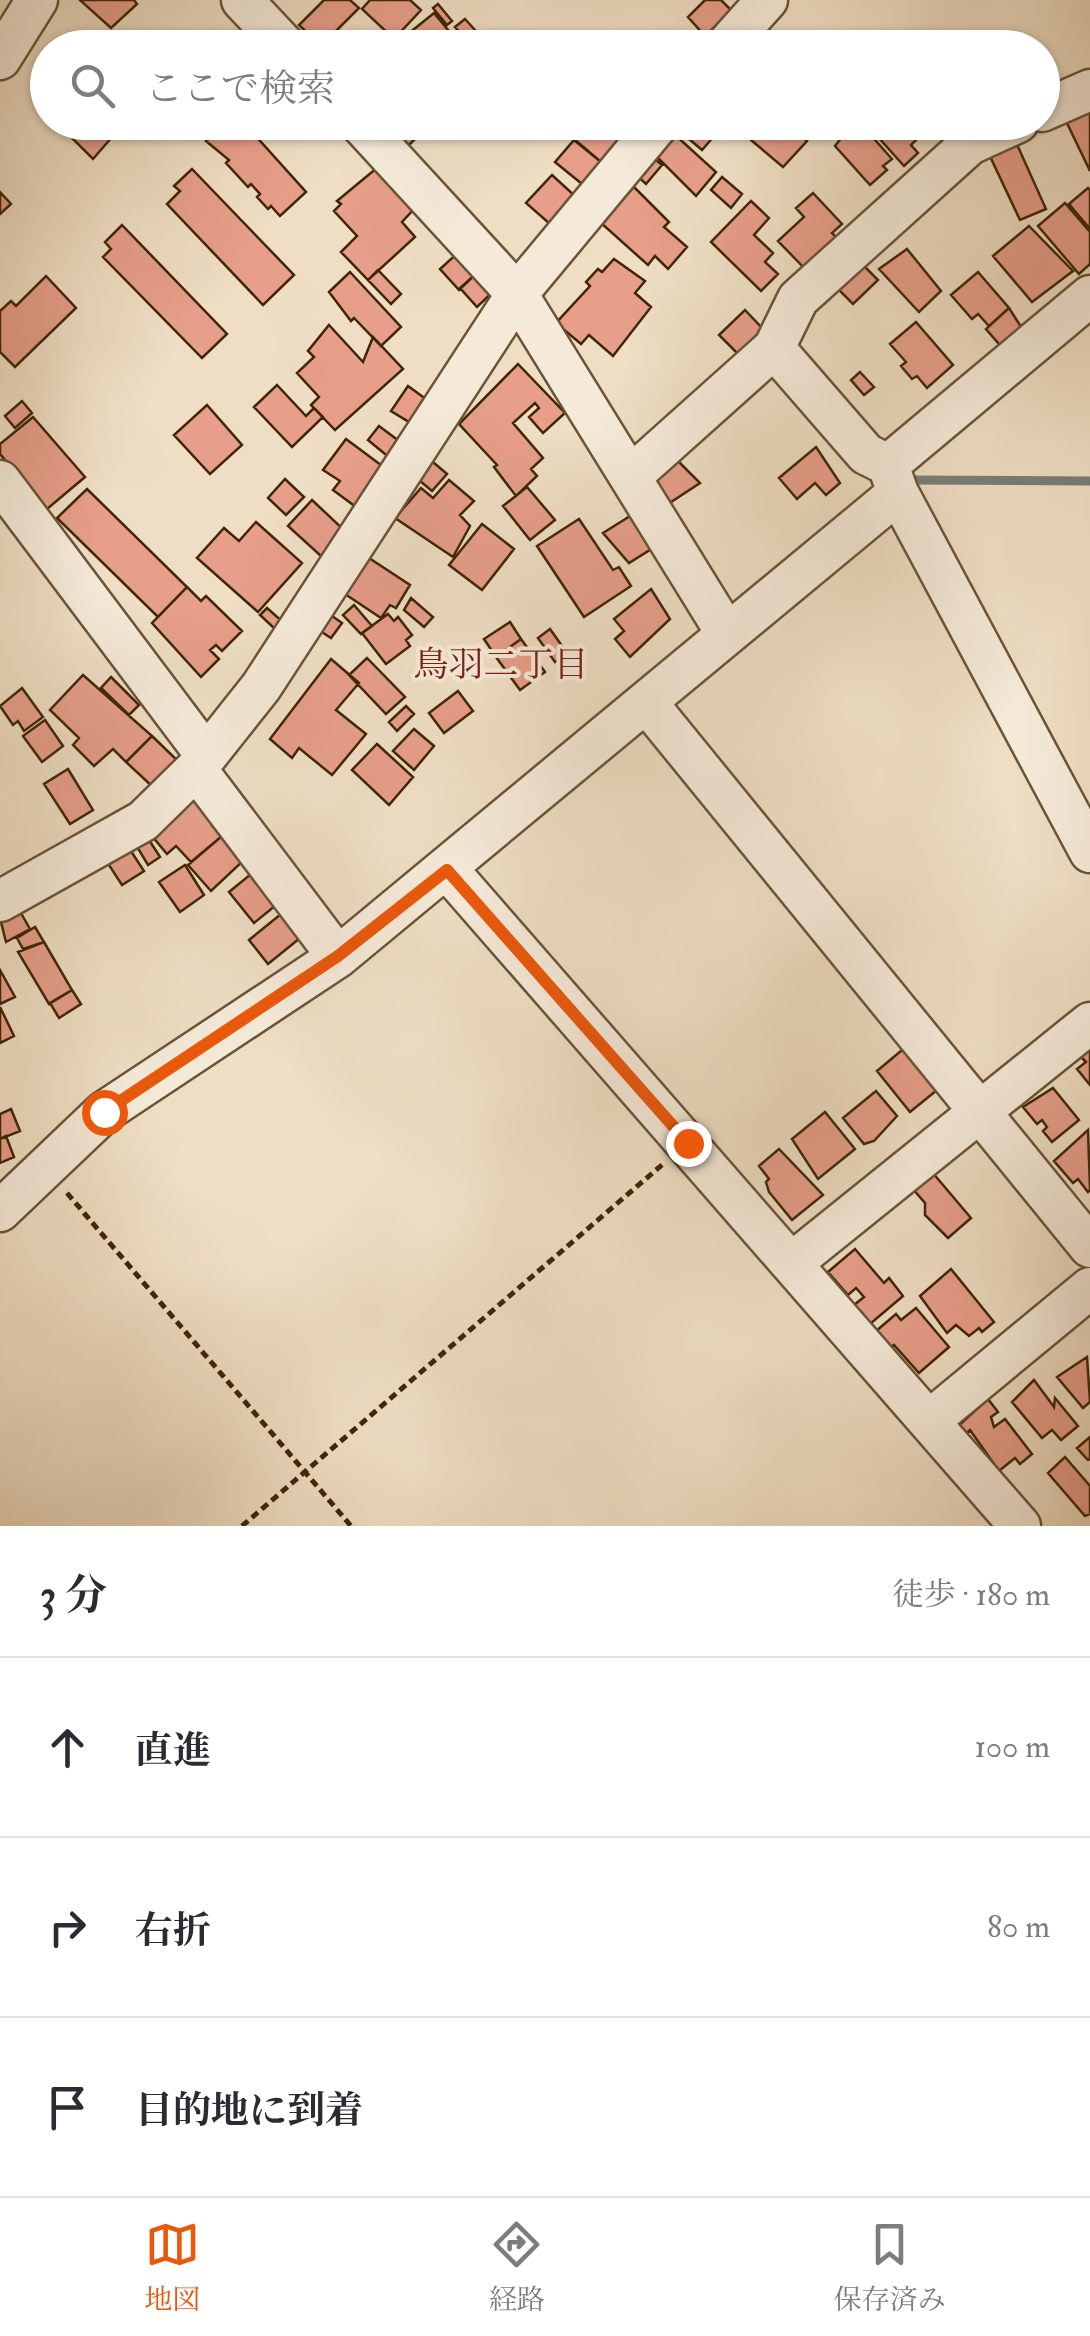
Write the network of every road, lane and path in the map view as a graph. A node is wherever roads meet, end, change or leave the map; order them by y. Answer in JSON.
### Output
{"nodes":[{"id":1,"x":37,"y":0,"type":"edge"},
{"id":2,"x":242,"y":0,"type":"edge"},
{"id":3,"x":768,"y":0,"type":"edge"},
{"id":4,"x":270,"y":30,"type":"edge"},
{"id":5,"x":740,"y":30,"type":"edge"},
{"id":6,"x":0,"y":59,"type":"edge"},
{"id":7,"x":1090,"y":90,"type":"edge"},
{"id":8,"x":1060,"y":103,"type":"edge"},
{"id":9,"x":376,"y":140,"type":"edge"},
{"id":10,"x":645,"y":140,"type":"edge"},
{"id":11,"x":979,"y":140,"type":"edge"},
{"id":12,"x":517,"y":294,"type":"junction"},
{"id":13,"x":1090,"y":296,"type":"edge"},
{"id":14,"x":774,"y":348,"type":"junction"},
{"id":15,"x":632,"y":476,"type":"junction"},
{"id":16,"x":893,"y":479,"type":"junction"},
{"id":17,"x":0,"y":481,"type":"edge"},
{"id":18,"x":727,"y":634,"type":"junction"},
{"id":19,"x":646,"y":702,"type":"junction"},
{"id":20,"x":201,"y":762,"type":"junction"},
{"id":21,"x":1090,"y":852,"type":"edge"},
{"id":22,"x":447,"y":870,"type":"junction"},
{"id":23,"x":0,"y":901,"type":"edge"},
{"id":24,"x":338,"y":956,"type":"junction"},
{"id":25,"x":1090,"y":1023,"type":"edge"},
{"id":26,"x":981,"y":1110,"type":"junction"},
{"id":27,"x":688,"y":1143,"type":"junction"},
{"id":28,"x":46,"y":1168,"type":"junction"},
{"id":29,"x":0,"y":1211,"type":"edge"},
{"id":30,"x":1089,"y":1243,"type":"edge"},
{"id":31,"x":794,"y":1262,"type":"junction"},
{"id":32,"x":1090,"y":1288,"type":"edge"},
{"id":33,"x":929,"y":1420,"type":"junction"},
{"id":34,"x":305,"y":1472,"type":"junction"},
{"id":35,"x":242,"y":1526,"type":"edge"},
{"id":36,"x":352,"y":1526,"type":"edge"},
{"id":37,"x":1020,"y":1526,"type":"edge"}],
"edges":[{"from":1,"to":6,"type":"street"},
{"from":2,"to":4,"type":"street"},
{"from":3,"to":5,"type":"street"},
{"from":7,"to":8,"type":"street"},
{"from":9,"to":12,"type":"street"},
{"from":10,"to":12,"type":"street"},
{"from":11,"to":14,"type":"street"},
{"from":12,"to":15,"type":"street"},
{"from":12,"to":20,"type":"street"},
{"from":13,"to":16,"type":"street"},
{"from":14,"to":15,"type":"street"},
{"from":14,"to":16,"type":"street"},
{"from":15,"to":18,"type":"street"},
{"from":16,"to":18,"type":"street"},
{"from":16,"to":21,"type":"street"},
{"from":17,"to":20,"type":"street"},
{"from":18,"to":19,"type":"street"},
{"from":19,"to":22,"type":"street"},
{"from":19,"to":26,"type":"street"},
{"from":20,"to":23,"type":"street"},
{"from":20,"to":24,"type":"street"},
{"from":22,"to":24,"type":"street"},
{"from":22,"to":27,"type":"street"},
{"from":24,"to":28,"type":"street"},
{"from":25,"to":26,"type":"street"},
{"from":26,"to":30,"type":"street"},
{"from":26,"to":31,"type":"street"},
{"from":27,"to":31,"type":"street"},
{"from":27,"to":34,"type":"path"},
{"from":28,"to":29,"type":"street"},
{"from":28,"to":34,"type":"path"},
{"from":31,"to":33,"type":"street"},
{"from":32,"to":33,"type":"street"},
{"from":33,"to":37,"type":"street"},
{"from":34,"to":35,"type":"path"},
{"from":34,"to":36,"type":"path"}]}
